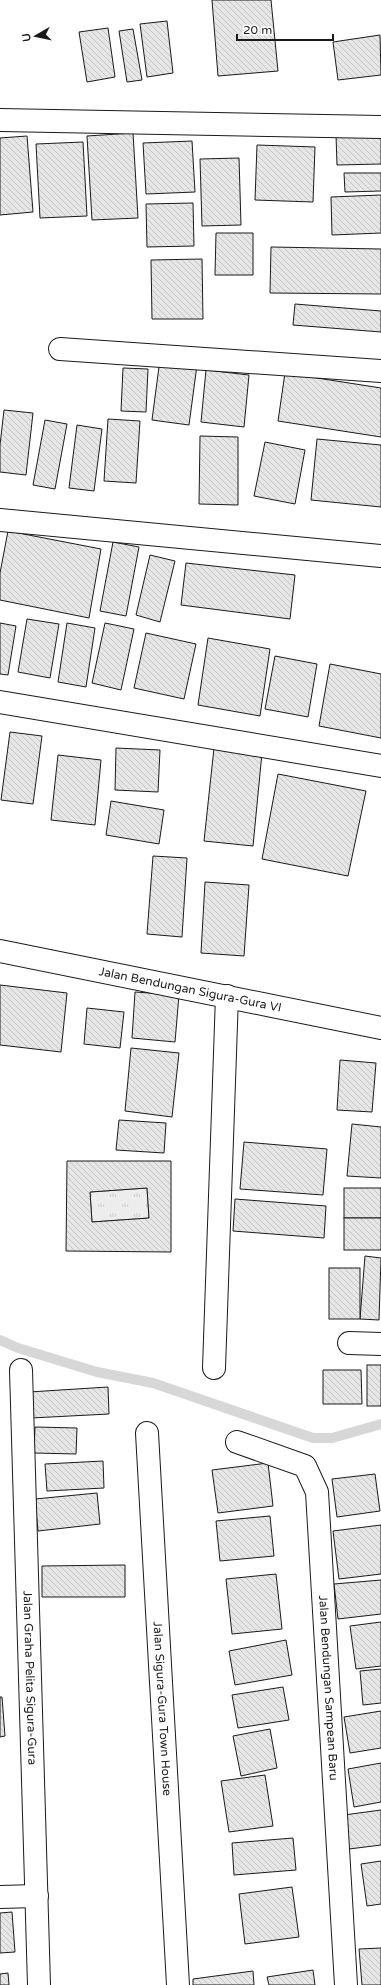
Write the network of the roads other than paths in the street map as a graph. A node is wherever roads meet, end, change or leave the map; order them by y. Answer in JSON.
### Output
{"nodes":[{"id":1,"x":0,"y":120,"type":"edge"},
{"id":2,"x":381,"y":127,"type":"edge"},
{"id":3,"x":60,"y":349,"type":"dead end"},
{"id":4,"x":381,"y":371,"type":"edge"},
{"id":5,"x":0,"y":520,"type":"edge"},
{"id":6,"x":381,"y":556,"type":"edge"},
{"id":7,"x":0,"y":702,"type":"edge"},
{"id":8,"x":381,"y":766,"type":"edge"},
{"id":9,"x":0,"y":952,"type":"edge"},
{"id":10,"x":227,"y":996,"type":"junction"},
{"id":11,"x":381,"y":1028,"type":"edge"},
{"id":12,"x":349,"y":1342,"type":"dead end"},
{"id":13,"x":381,"y":1344,"type":"edge"},
{"id":14,"x":214,"y":1368,"type":"dead end"},
{"id":15,"x":21,"y":1370,"type":"dead end"},
{"id":16,"x":147,"y":1433,"type":"dead end"},
{"id":17,"x":237,"y":1442,"type":"dead end"},
{"id":18,"x":37,"y":1896,"type":"junction"},
{"id":19,"x":0,"y":1898,"type":"edge"},
{"id":20,"x":39,"y":1985,"type":"edge"},
{"id":21,"x":178,"y":1985,"type":"edge"},
{"id":22,"x":346,"y":1985,"type":"edge"}],
"edges":[{"from":1,"to":2,"type":"street"},
{"from":3,"to":4,"type":"street"},
{"from":5,"to":6,"type":"street"},
{"from":7,"to":8,"type":"street"},
{"from":9,"to":10,"type":"street","name":"Jalan Bendungan Sigura-Gura VI"},
{"from":10,"to":11,"type":"street","name":"Jalan Bendungan Sigura-Gura VI"},
{"from":10,"to":14,"type":"street"},
{"from":12,"to":13,"type":"street"},
{"from":15,"to":18,"type":"street","name":"Jalan Graha Pelita Sigura-Gura"},
{"from":16,"to":21,"type":"street","name":"Jalan Sigura-Gura Town House"},
{"from":17,"to":22,"type":"street","name":"Jalan Bendungan Sampean Baru"},
{"from":18,"to":19,"type":"street"},
{"from":18,"to":20,"type":"street","name":"Jalan Graha Pelita Sigura-Gura"}]}
